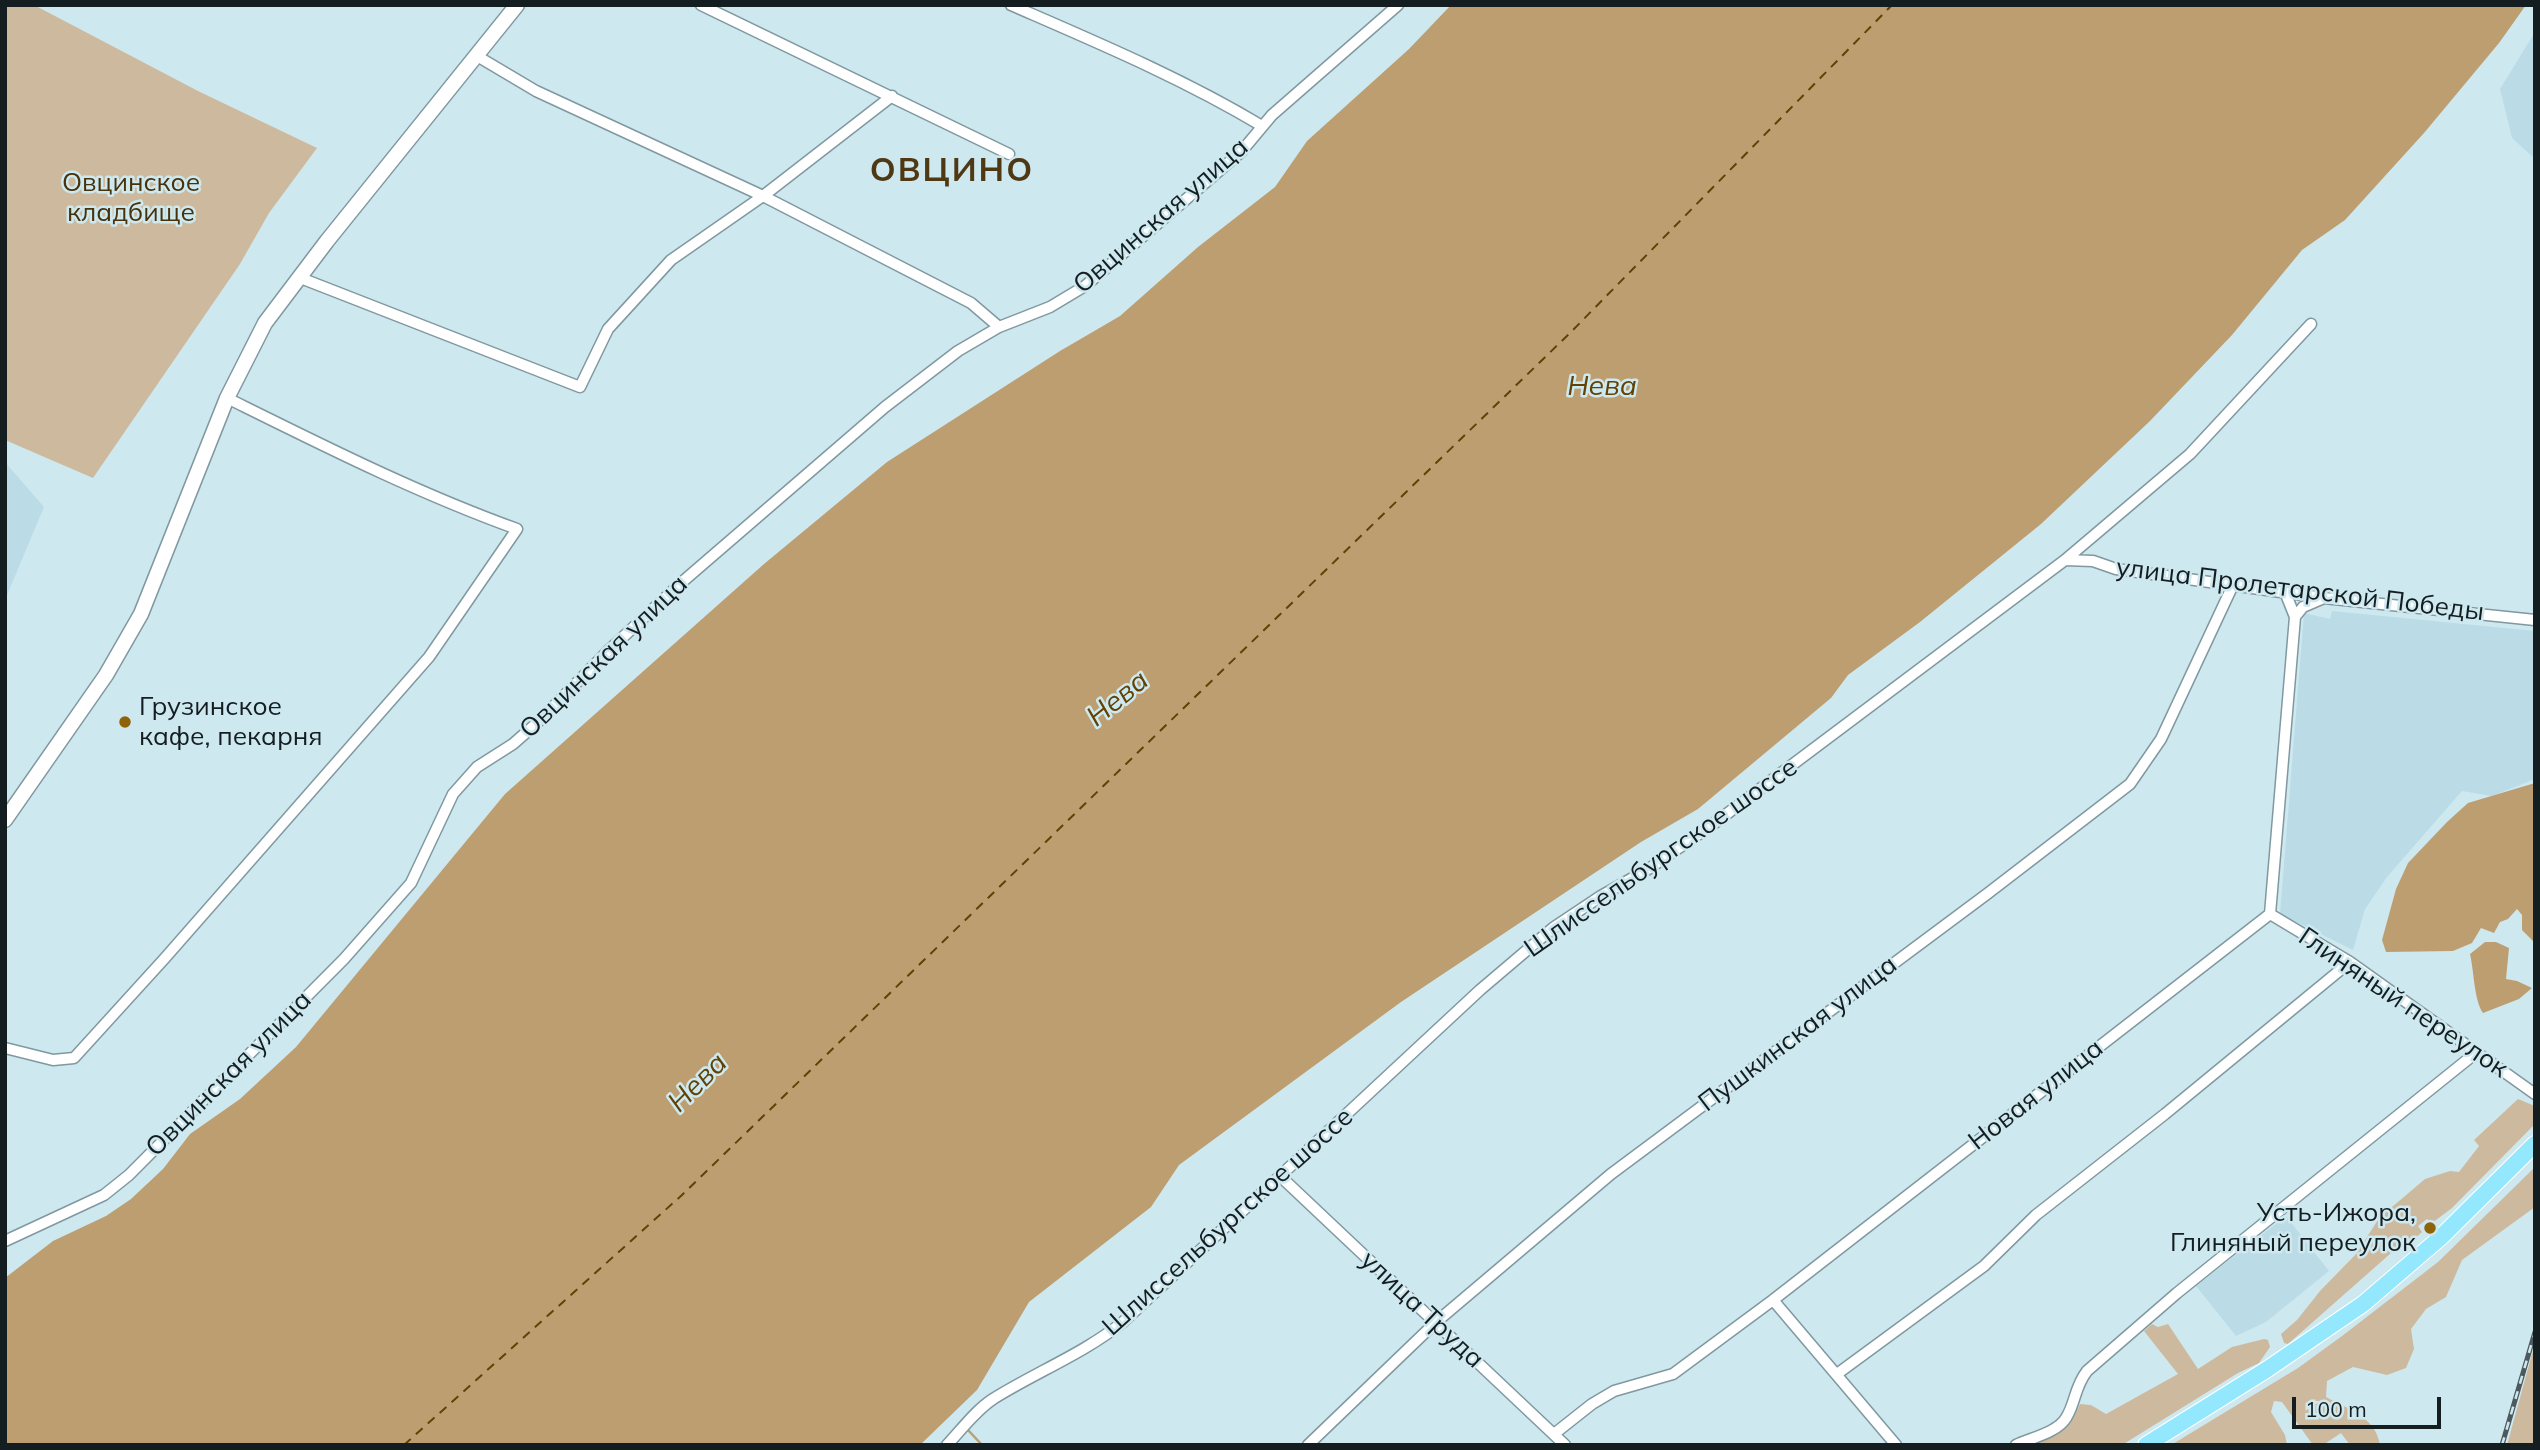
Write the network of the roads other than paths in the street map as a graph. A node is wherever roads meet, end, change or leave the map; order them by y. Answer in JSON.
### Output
{"nodes":[{"id":1,"x":517,"y":5,"type":"edge"},
{"id":2,"x":701,"y":5,"type":"edge"},
{"id":3,"x":1010,"y":5,"type":"edge"},
{"id":4,"x":1398,"y":5,"type":"edge"},
{"id":5,"x":477,"y":56,"type":"junction"},
{"id":6,"x":892,"y":96,"type":"junction"},
{"id":7,"x":1262,"y":126,"type":"junction"},
{"id":8,"x":1009,"y":154,"type":"dead end"},
{"id":9,"x":763,"y":196,"type":"junction"},
{"id":10,"x":298,"y":277,"type":"junction"},
{"id":11,"x":2311,"y":324,"type":"dead end"},
{"id":12,"x":999,"y":327,"type":"junction"},
{"id":13,"x":226,"y":398,"type":"junction"},
{"id":14,"x":2065,"y":560,"type":"junction"},
{"id":15,"x":2233,"y":585,"type":"junction"},
{"id":16,"x":2285,"y":592,"type":"junction"},
{"id":17,"x":2323,"y":598,"type":"junction"},
{"id":18,"x":2295,"y":617,"type":"junction"},
{"id":19,"x":2535,"y":620,"type":"edge"},
{"id":20,"x":5,"y":820,"type":"edge"},
{"id":21,"x":2270,"y":914,"type":"junction"},
{"id":22,"x":2350,"y":962,"type":"junction"},
{"id":23,"x":5,"y":1048,"type":"edge"},
{"id":24,"x":2477,"y":1052,"type":"junction"},
{"id":25,"x":2535,"y":1094,"type":"edge"},
{"id":26,"x":2535,"y":1144,"type":"edge"},
{"id":27,"x":1280,"y":1176,"type":"junction"},
{"id":28,"x":5,"y":1241,"type":"edge"},
{"id":29,"x":1773,"y":1300,"type":"junction"},
{"id":30,"x":1435,"y":1323,"type":"junction"},
{"id":31,"x":1837,"y":1374,"type":"junction"},
{"id":32,"x":1554,"y":1434,"type":"junction"},
{"id":33,"x":947,"y":1445,"type":"edge"},
{"id":34,"x":1308,"y":1445,"type":"edge"},
{"id":35,"x":1565,"y":1445,"type":"edge"},
{"id":36,"x":1896,"y":1445,"type":"edge"},
{"id":37,"x":2016,"y":1445,"type":"edge"},
{"id":38,"x":2146,"y":1445,"type":"edge"}],
"edges":[{"from":1,"to":5,"type":"main road"},
{"from":2,"to":6,"type":"street"},
{"from":3,"to":7,"type":"street"},
{"from":4,"to":7,"type":"street","name":"Овцинская улица"},
{"from":5,"to":9,"type":"street"},
{"from":5,"to":10,"type":"main road"},
{"from":6,"to":8,"type":"street"},
{"from":6,"to":9,"type":"street"},
{"from":7,"to":12,"type":"street","name":"Овцинская улица"},
{"from":9,"to":10,"type":"street"},
{"from":9,"to":12,"type":"street"},
{"from":10,"to":13,"type":"main road"},
{"from":11,"to":14,"type":"street","name":"Шлиссельбургское шоссе"},
{"from":12,"to":28,"type":"street","name":"Овцинская улица"},
{"from":13,"to":20,"type":"main road"},
{"from":13,"to":23,"type":"street"},
{"from":14,"to":15,"type":"street","name":"улица Пролетарской Победы"},
{"from":14,"to":27,"type":"street","name":"Шлиссельбургское шоссе"},
{"from":15,"to":16,"type":"street","name":"улица Пролетарской Победы"},
{"from":15,"to":30,"type":"street","name":"Пушкинская улица"},
{"from":16,"to":17,"type":"street","name":"улица Пролетарской Победы"},
{"from":16,"to":18,"type":"street"},
{"from":17,"to":18,"type":"street"},
{"from":17,"to":19,"type":"street","name":"улица Пролетарской Победы"},
{"from":18,"to":21,"type":"street"},
{"from":21,"to":22,"type":"street","name":"Глиняный переулок"},
{"from":21,"to":29,"type":"street","name":"Новая улица"},
{"from":22,"to":24,"type":"street","name":"Глиняный переулок"},
{"from":22,"to":31,"type":"street"},
{"from":24,"to":25,"type":"street","name":"Глиняный переулок"},
{"from":24,"to":37,"type":"street"},
{"from":26,"to":38,"type":"main road"},
{"from":27,"to":30,"type":"street","name":"улица Труда"},
{"from":27,"to":33,"type":"street","name":"Шлиссельбургское шоссе"},
{"from":29,"to":31,"type":"street"},
{"from":29,"to":32,"type":"street","name":"Новая улица"},
{"from":30,"to":32,"type":"street","name":"улица Труда"},
{"from":30,"to":34,"type":"street","name":"Пушкинская улица"},
{"from":31,"to":36,"type":"street"},
{"from":32,"to":35,"type":"street","name":"улица Труда"}]}
